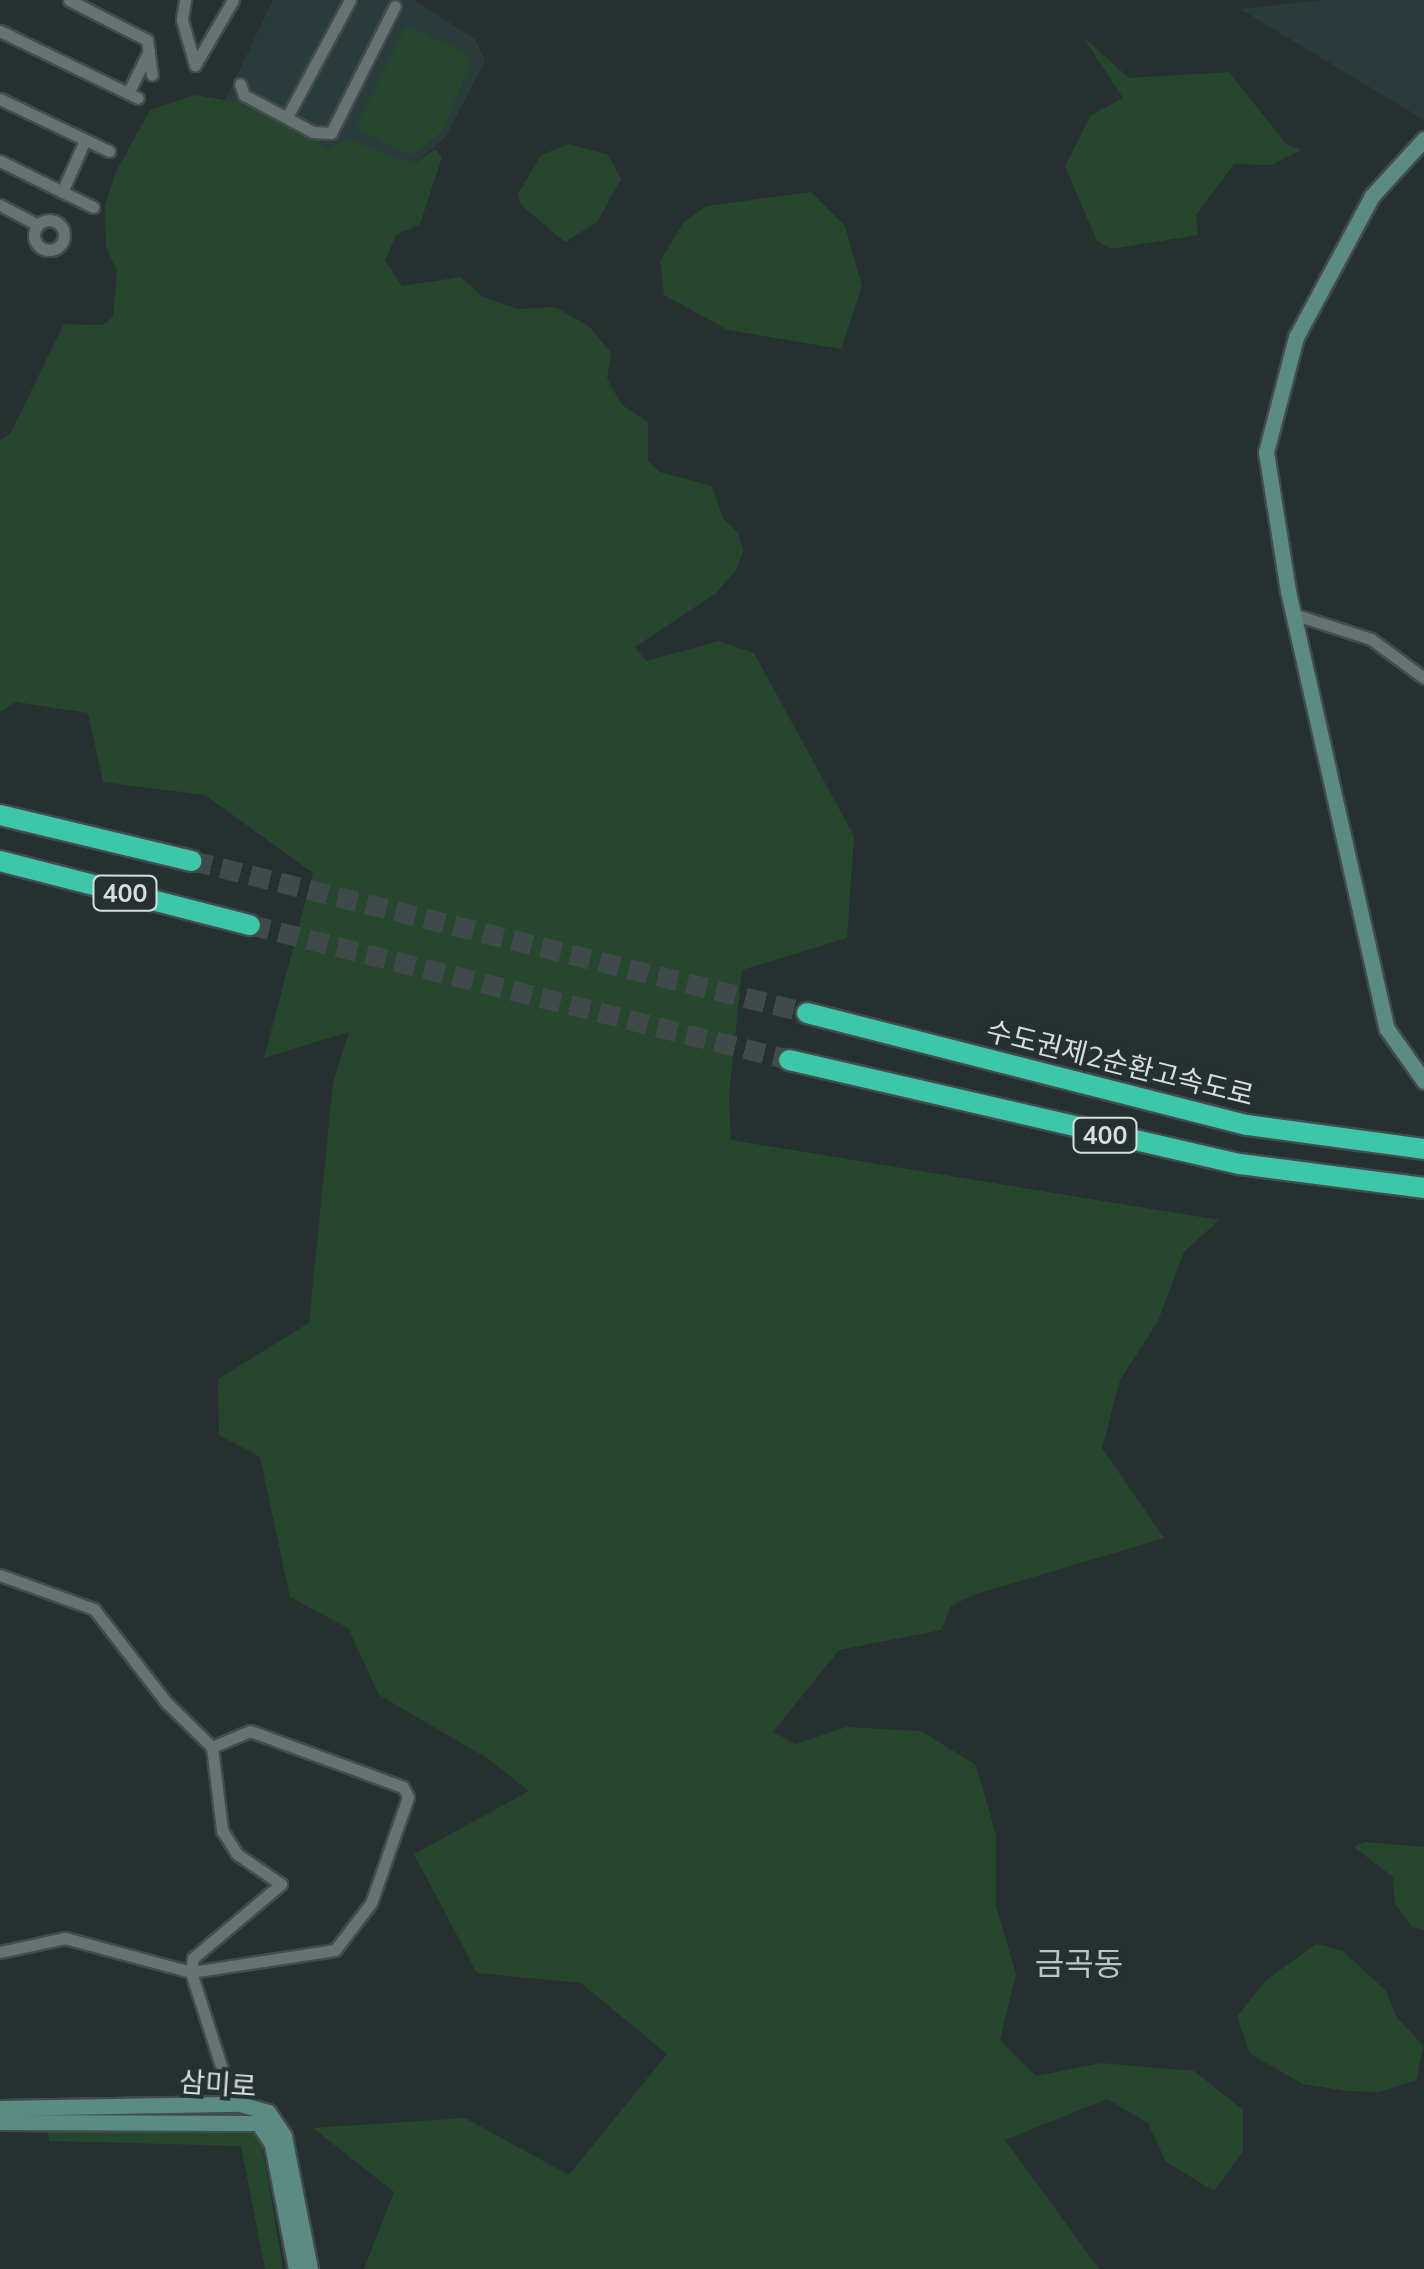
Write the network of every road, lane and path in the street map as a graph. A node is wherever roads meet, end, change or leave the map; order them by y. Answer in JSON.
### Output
{"nodes":[{"id":1,"x":69,"y":0,"type":"edge"},
{"id":2,"x":186,"y":0,"type":"edge"},
{"id":3,"x":233,"y":0,"type":"edge"},
{"id":4,"x":350,"y":0,"type":"edge"},
{"id":5,"x":395,"y":6,"type":"dead end"},
{"id":6,"x":0,"y":30,"type":"edge"},
{"id":7,"x":149,"y":50,"type":"junction"},
{"id":8,"x":152,"y":75,"type":"dead end"},
{"id":9,"x":240,"y":84,"type":"dead end"},
{"id":10,"x":0,"y":99,"type":"edge"},
{"id":11,"x":286,"y":118,"type":"junction"},
{"id":12,"x":1424,"y":139,"type":"edge"},
{"id":13,"x":85,"y":140,"type":"junction"},
{"id":14,"x":109,"y":151,"type":"dead end"},
{"id":15,"x":0,"y":160,"type":"edge"},
{"id":16,"x":62,"y":192,"type":"junction"},
{"id":17,"x":0,"y":205,"type":"edge"},
{"id":18,"x":92,"y":207,"type":"dead end"},
{"id":19,"x":38,"y":225,"type":"dead end"},
{"id":20,"x":1293,"y":614,"type":"junction"},
{"id":21,"x":1424,"y":678,"type":"edge"},
{"id":22,"x":0,"y":815,"type":"edge"},
{"id":23,"x":0,"y":861,"type":"edge"},
{"id":24,"x":192,"y":861,"type":"tunnel mouth"},
{"id":25,"x":250,"y":925,"type":"tunnel mouth"},
{"id":26,"x":807,"y":1013,"type":"tunnel mouth"},
{"id":27,"x":789,"y":1060,"type":"tunnel mouth"},
{"id":28,"x":1424,"y":1081,"type":"edge"},
{"id":29,"x":1424,"y":1148,"type":"edge"},
{"id":30,"x":1424,"y":1188,"type":"edge"},
{"id":31,"x":0,"y":1575,"type":"edge"},
{"id":32,"x":212,"y":1747,"type":"junction"},
{"id":33,"x":0,"y":1952,"type":"edge"},
{"id":34,"x":190,"y":1972,"type":"junction"},
{"id":35,"x":232,"y":2104,"type":"junction"},
{"id":36,"x":0,"y":2108,"type":"edge"},
{"id":37,"x":0,"y":2122,"type":"edge"},
{"id":38,"x":296,"y":2269,"type":"edge"},
{"id":39,"x":310,"y":2269,"type":"edge"}],
"edges":[{"from":1,"to":7,"type":"street"},
{"from":2,"to":3,"type":"street"},
{"from":4,"to":11,"type":"street"},
{"from":5,"to":11,"type":"street"},
{"from":6,"to":7,"type":"street"},
{"from":7,"to":8,"type":"street"},
{"from":9,"to":11,"type":"street"},
{"from":10,"to":13,"type":"street"},
{"from":12,"to":20,"type":"street"},
{"from":13,"to":14,"type":"street"},
{"from":13,"to":16,"type":"street"},
{"from":15,"to":16,"type":"street"},
{"from":16,"to":18,"type":"street"},
{"from":17,"to":19,"type":"street"},
{"from":20,"to":21,"type":"street"},
{"from":20,"to":28,"type":"street"},
{"from":22,"to":24,"type":"highway","number":"400"},
{"from":23,"to":25,"type":"highway","number":"400"},
{"from":26,"to":29,"type":"highway","name":"수도권제2순환고속도로","number":"400"},
{"from":27,"to":30,"type":"highway","number":"400"},
{"from":31,"to":32,"type":"street"},
{"from":32,"to":34,"type":"street"},
{"from":32,"to":34,"type":"street"},
{"from":33,"to":34,"type":"street"},
{"from":34,"to":35,"type":"street"},
{"from":35,"to":36,"type":"street","name":"삼미로"},
{"from":35,"to":39,"type":"street","name":"삼미로"},
{"from":37,"to":38,"type":"street","name":"삼미로"}]}
